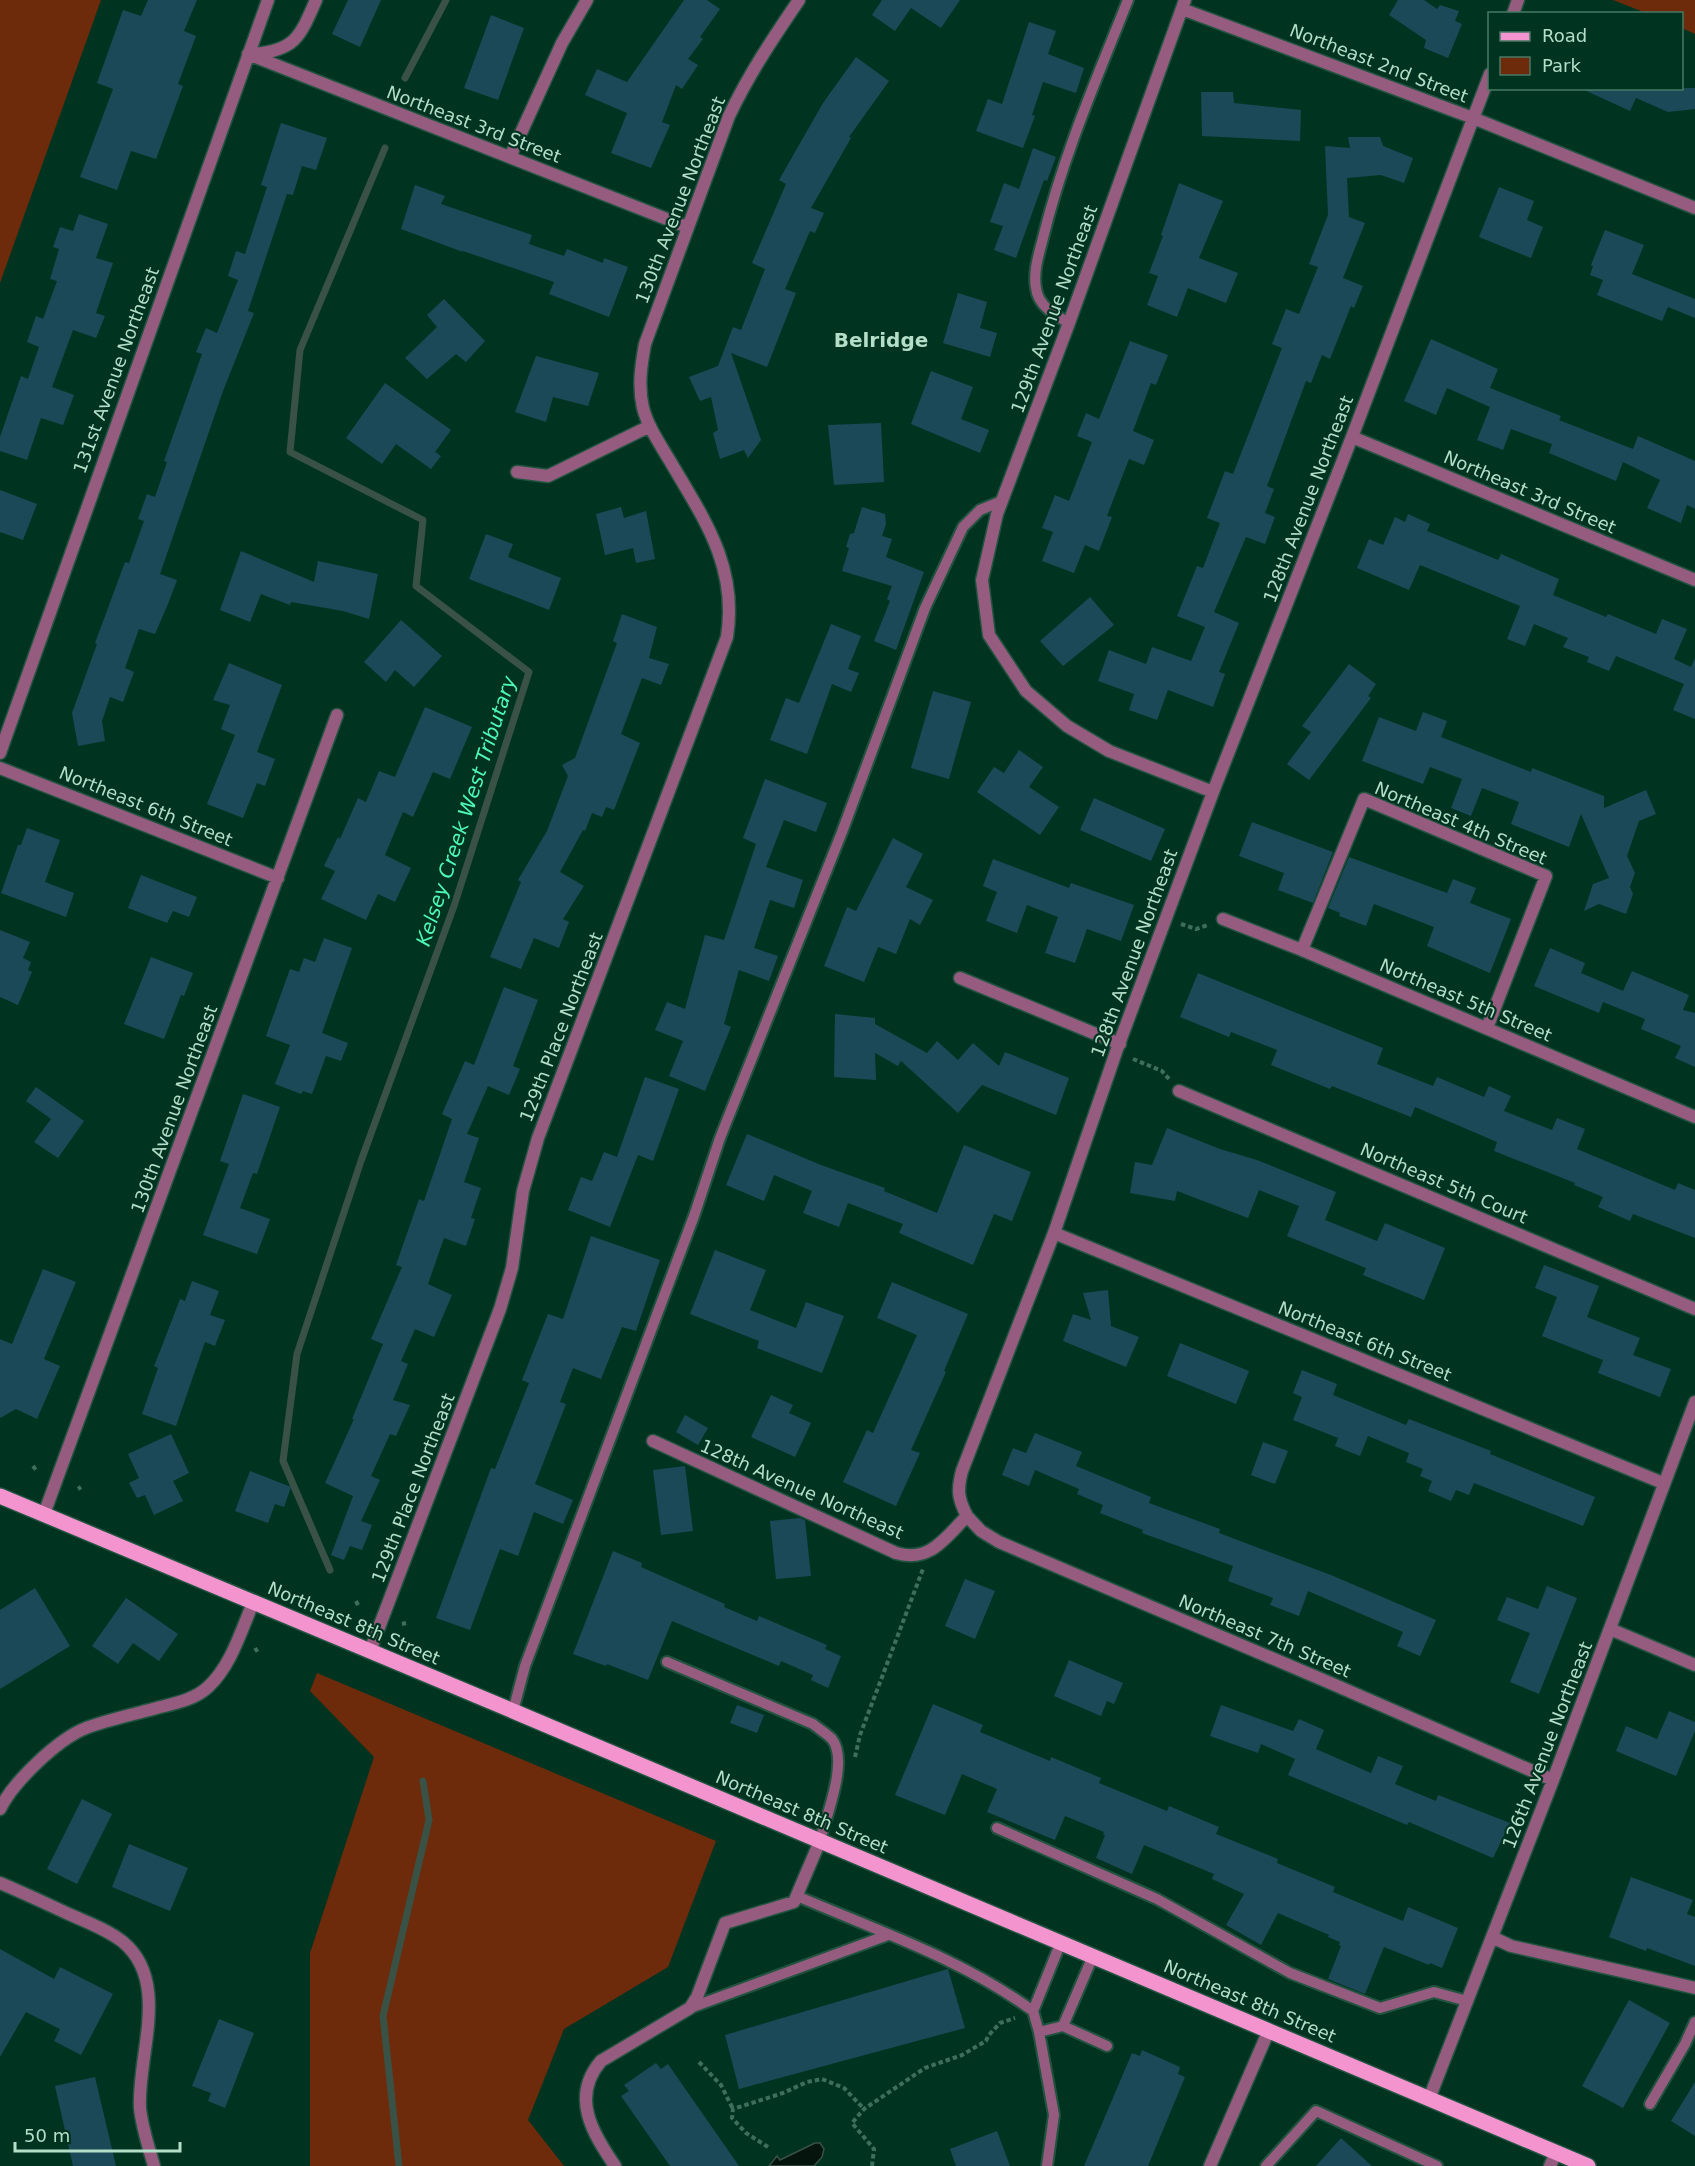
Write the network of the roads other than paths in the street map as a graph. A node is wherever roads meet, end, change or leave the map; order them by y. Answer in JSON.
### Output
{"nodes":[{"id":1,"x":267,"y":0,"type":"edge"},
{"id":2,"x":316,"y":0,"type":"edge"},
{"id":3,"x":587,"y":0,"type":"edge"},
{"id":4,"x":799,"y":0,"type":"edge"},
{"id":5,"x":1128,"y":0,"type":"edge"},
{"id":6,"x":1184,"y":4,"type":"edge"},
{"id":7,"x":248,"y":54,"type":"junction"},
{"id":8,"x":1488,"y":79,"type":"edge"},
{"id":9,"x":1473,"y":118,"type":"junction"},
{"id":10,"x":510,"y":157,"type":"junction"},
{"id":11,"x":1695,"y":208,"type":"edge"},
{"id":12,"x":687,"y":227,"type":"junction"},
{"id":13,"x":1069,"y":323,"type":"junction"},
{"id":14,"x":650,"y":426,"type":"junction"},
{"id":15,"x":1352,"y":437,"type":"junction"},
{"id":16,"x":517,"y":472,"type":"dead end"},
{"id":17,"x":1002,"y":501,"type":"junction"},
{"id":18,"x":1695,"y":580,"type":"edge"},
{"id":19,"x":337,"y":715,"type":"dead end"},
{"id":20,"x":0,"y":753,"type":"edge"},
{"id":21,"x":0,"y":768,"type":"edge"},
{"id":22,"x":1213,"y":792,"type":"junction"},
{"id":23,"x":278,"y":878,"type":"junction"},
{"id":24,"x":1223,"y":919,"type":"road end"},
{"id":25,"x":1302,"y":950,"type":"junction"},
{"id":26,"x":960,"y":978,"type":"dead end"},
{"id":27,"x":1487,"y":1028,"type":"junction"},
{"id":28,"x":1120,"y":1044,"type":"junction"},
{"id":29,"x":1179,"y":1091,"type":"road end"},
{"id":30,"x":1695,"y":1117,"type":"edge"},
{"id":31,"x":1054,"y":1233,"type":"junction"},
{"id":32,"x":1695,"y":1309,"type":"edge"},
{"id":33,"x":1695,"y":1402,"type":"edge"},
{"id":34,"x":653,"y":1441,"type":"dead end"},
{"id":35,"x":1663,"y":1483,"type":"junction"},
{"id":36,"x":0,"y":1496,"type":"edge"},
{"id":37,"x":44,"y":1514,"type":"junction"},
{"id":38,"x":967,"y":1516,"type":"junction"},
{"id":39,"x":253,"y":1603,"type":"junction"},
{"id":40,"x":1610,"y":1629,"type":"junction"},
{"id":41,"x":370,"y":1651,"type":"junction"},
{"id":42,"x":667,"y":1662,"type":"dead end"},
{"id":43,"x":1695,"y":1665,"type":"edge"},
{"id":44,"x":513,"y":1711,"type":"junction"},
{"id":45,"x":1554,"y":1780,"type":"junction"},
{"id":46,"x":0,"y":1809,"type":"edge"},
{"id":47,"x":997,"y":1828,"type":"dead end"},
{"id":48,"x":820,"y":1841,"type":"junction"},
{"id":49,"x":0,"y":1882,"type":"edge"},
{"id":50,"x":797,"y":1896,"type":"junction"},
{"id":51,"x":888,"y":1935,"type":"junction"},
{"id":52,"x":1492,"y":1937,"type":"junction"},
{"id":53,"x":1061,"y":1942,"type":"junction"},
{"id":54,"x":1093,"y":1956,"type":"junction"},
{"id":55,"x":1695,"y":1988,"type":"edge"},
{"id":56,"x":1467,"y":2001,"type":"junction"},
{"id":57,"x":690,"y":2008,"type":"junction"},
{"id":58,"x":1033,"y":2011,"type":"junction"},
{"id":59,"x":1695,"y":2022,"type":"edge"},
{"id":60,"x":1063,"y":2026,"type":"junction"},
{"id":61,"x":1269,"y":2030,"type":"junction"},
{"id":62,"x":1039,"y":2032,"type":"junction"},
{"id":63,"x":1107,"y":2046,"type":"dead end"},
{"id":64,"x":1429,"y":2099,"type":"junction"},
{"id":65,"x":1650,"y":2104,"type":"dead end"},
{"id":66,"x":1553,"y":2159,"type":"edge"},
{"id":67,"x":154,"y":2166,"type":"edge"},
{"id":68,"x":615,"y":2166,"type":"edge"},
{"id":69,"x":1047,"y":2166,"type":"edge"},
{"id":70,"x":1210,"y":2166,"type":"edge"},
{"id":71,"x":1266,"y":2166,"type":"edge"},
{"id":72,"x":1437,"y":2166,"type":"edge"},
{"id":73,"x":1588,"y":2166,"type":"edge"}],
"edges":[{"from":1,"to":7,"type":"street","name":"131st Avenue Northeast"},
{"from":2,"to":7,"type":"street"},
{"from":3,"to":10,"type":"street"},
{"from":4,"to":12,"type":"street","name":"130th Avenue Northeast"},
{"from":5,"to":13,"type":"lane"},
{"from":6,"to":9,"type":"street","name":"Northeast 2nd Street"},
{"from":6,"to":13,"type":"street","name":"129th Avenue Northeast"},
{"from":7,"to":10,"type":"street","name":"Northeast 3rd Street"},
{"from":7,"to":20,"type":"street","name":"131st Avenue Northeast"},
{"from":8,"to":9,"type":"street","name":"128th Avenue Northeast"},
{"from":9,"to":11,"type":"street","name":"Northeast 2nd Street"},
{"from":9,"to":15,"type":"street","name":"128th Avenue Northeast"},
{"from":10,"to":12,"type":"street","name":"Northeast 3rd Street"},
{"from":12,"to":14,"type":"street","name":"130th Avenue Northeast"},
{"from":13,"to":17,"type":"street","name":"129th Avenue Northeast"},
{"from":14,"to":16,"type":"street"},
{"from":14,"to":41,"type":"street","name":"129th Place Northeast"},
{"from":15,"to":18,"type":"street","name":"Northeast 3rd Street"},
{"from":15,"to":22,"type":"street","name":"128th Avenue Northeast"},
{"from":17,"to":22,"type":"street","name":"129th Avenue Northeast"},
{"from":17,"to":44,"type":"lane"},
{"from":19,"to":23,"type":"street","name":"130th Avenue Northeast"},
{"from":21,"to":23,"type":"street","name":"Northeast 6th Street"},
{"from":22,"to":28,"type":"street","name":"128th Avenue Northeast"},
{"from":23,"to":37,"type":"street","name":"130th Avenue Northeast"},
{"from":24,"to":25,"type":"street","name":"Northeast 5th Street"},
{"from":25,"to":27,"type":"street","name":"Northeast 5th Street"},
{"from":25,"to":27,"type":"street","name":"Northeast 4th Street"},
{"from":26,"to":28,"type":"street"},
{"from":27,"to":30,"type":"street","name":"Northeast 5th Street"},
{"from":28,"to":31,"type":"street","name":"128th Avenue Northeast"},
{"from":29,"to":32,"type":"street","name":"Northeast 5th Court"},
{"from":31,"to":35,"type":"street","name":"Northeast 6th Street"},
{"from":31,"to":38,"type":"street","name":"128th Avenue Northeast"},
{"from":33,"to":35,"type":"street","name":"126th Avenue Northeast"},
{"from":34,"to":38,"type":"street","name":"128th Avenue Northeast"},
{"from":35,"to":40,"type":"street","name":"126th Avenue Northeast"},
{"from":36,"to":37,"type":"main road","name":"Northeast 8th Street"},
{"from":37,"to":39,"type":"main road","name":"Northeast 8th Street"},
{"from":38,"to":45,"type":"street","name":"Northeast 7th Street"},
{"from":39,"to":41,"type":"main road","name":"Northeast 8th Street"},
{"from":39,"to":46,"type":"street"},
{"from":40,"to":43,"type":"street"},
{"from":40,"to":45,"type":"street","name":"126th Avenue Northeast"},
{"from":41,"to":44,"type":"main road","name":"Northeast 8th Street"},
{"from":42,"to":48,"type":"lane"},
{"from":44,"to":48,"type":"main road","name":"Northeast 8th Street"},
{"from":45,"to":52,"type":"street","name":"126th Avenue Northeast"},
{"from":47,"to":56,"type":"lane"},
{"from":48,"to":50,"type":"street"},
{"from":48,"to":53,"type":"main road","name":"Northeast 8th Street"},
{"from":49,"to":67,"type":"street"},
{"from":50,"to":51,"type":"lane"},
{"from":50,"to":57,"type":"street"},
{"from":51,"to":57,"type":"lane"},
{"from":51,"to":58,"type":"lane"},
{"from":52,"to":55,"type":"street"},
{"from":52,"to":56,"type":"street","name":"126th Avenue Northeast"},
{"from":53,"to":54,"type":"main road","name":"Northeast 8th Street"},
{"from":53,"to":58,"type":"lane"},
{"from":54,"to":60,"type":"lane"},
{"from":54,"to":61,"type":"main road","name":"Northeast 8th Street"},
{"from":56,"to":64,"type":"street","name":"126th Avenue Northeast"},
{"from":57,"to":68,"type":"street"},
{"from":58,"to":62,"type":"lane"},
{"from":59,"to":65,"type":"lane"},
{"from":60,"to":62,"type":"lane"},
{"from":60,"to":63,"type":"lane"},
{"from":61,"to":64,"type":"main road","name":"Northeast 8th Street"},
{"from":61,"to":70,"type":"street"},
{"from":62,"to":69,"type":"lane"},
{"from":64,"to":66,"type":"main road","name":"Northeast 8th Street"},
{"from":66,"to":73,"type":"main road","name":"Northeast 8th Street"},
{"from":71,"to":72,"type":"lane"}]}
